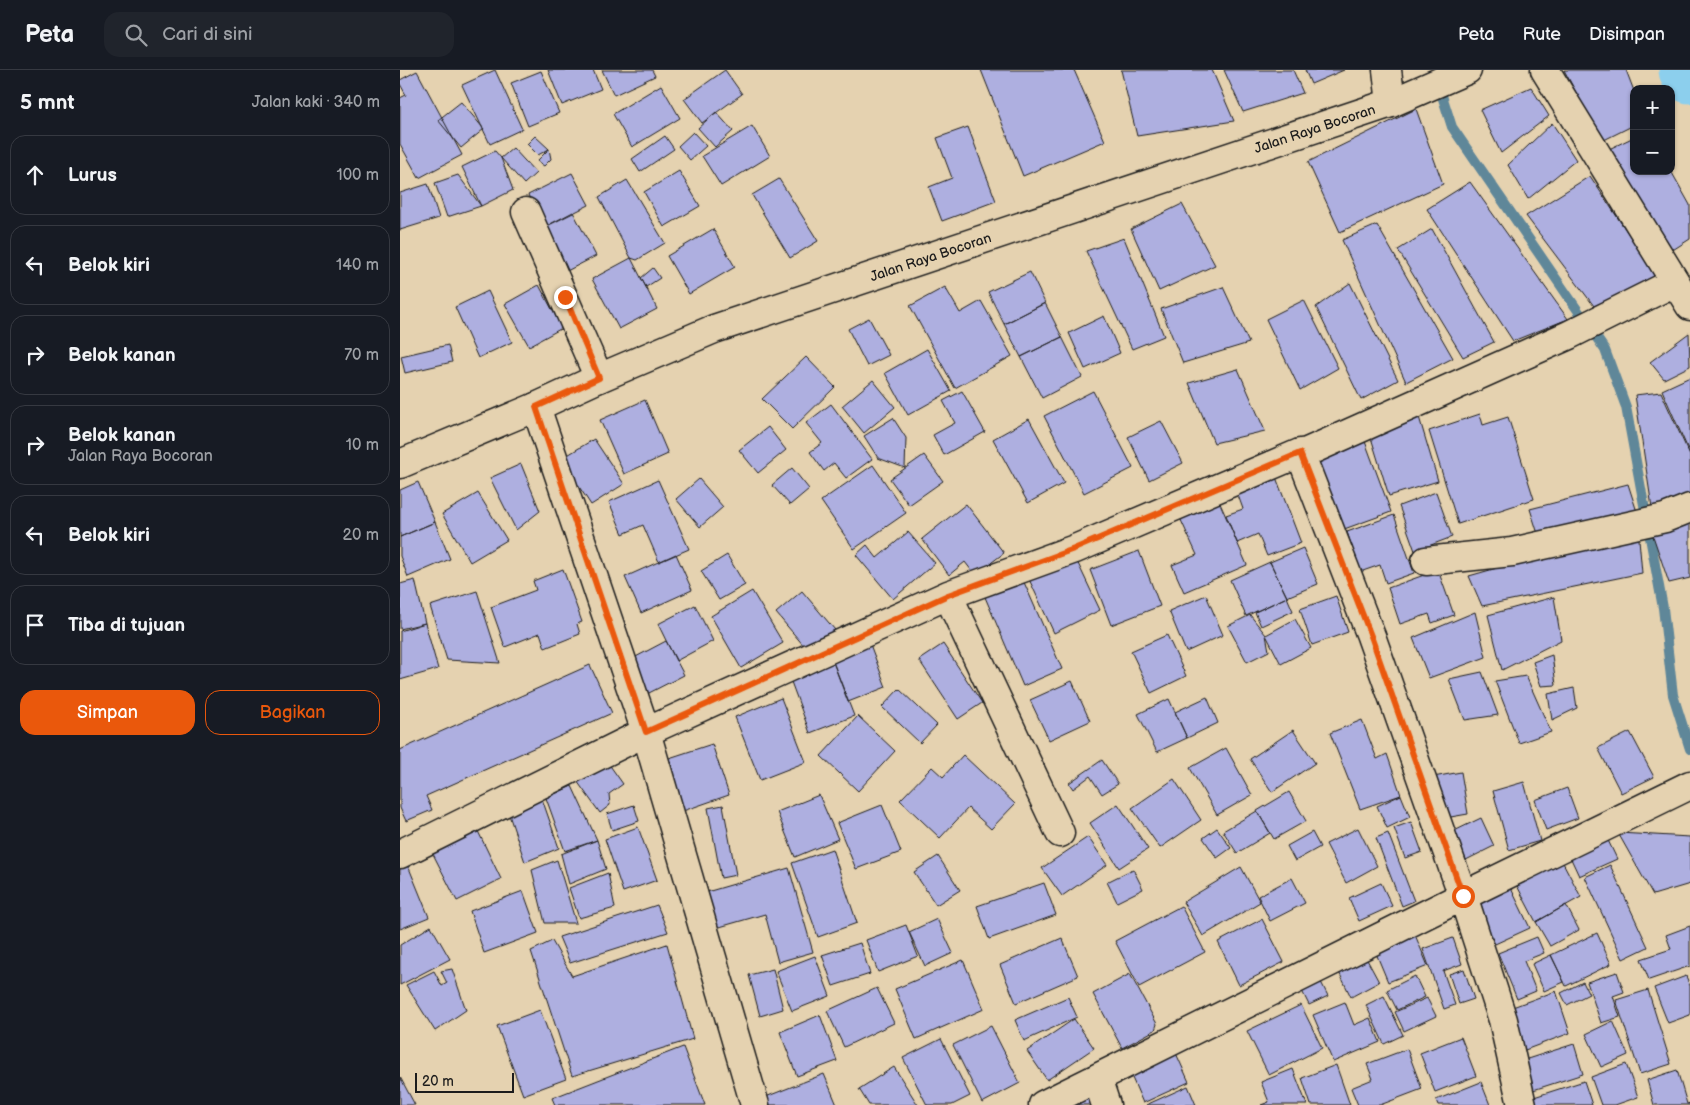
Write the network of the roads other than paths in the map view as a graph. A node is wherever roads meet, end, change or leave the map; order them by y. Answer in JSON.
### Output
{"nodes":[{"id":1,"x":1387,"y":70,"type":"edge"},
{"id":2,"x":1545,"y":70,"type":"edge"},
{"id":3,"x":1459,"y":74,"type":"edge"},
{"id":4,"x":1391,"y":103,"type":"junction"},
{"id":5,"x":526,"y":212,"type":"dead end"},
{"id":6,"x":1675,"y":282,"type":"junction"},
{"id":7,"x":1690,"y":306,"type":"edge"},
{"id":8,"x":599,"y":378,"type":"junction"},
{"id":9,"x":536,"y":407,"type":"junction"},
{"id":10,"x":1300,"y":453,"type":"junction"},
{"id":11,"x":400,"y":464,"type":"edge"},
{"id":12,"x":1690,"y":508,"type":"edge"},
{"id":13,"x":1426,"y":560,"type":"dead end"},
{"id":14,"x":948,"y":595,"type":"junction"},
{"id":15,"x":646,"y":732,"type":"junction"},
{"id":16,"x":1690,"y":785,"type":"edge"},
{"id":17,"x":1060,"y":833,"type":"dead end"},
{"id":18,"x":400,"y":854,"type":"edge"},
{"id":19,"x":1463,"y":896,"type":"junction"},
{"id":20,"x":1097,"y":1078,"type":"junction"},
{"id":21,"x":755,"y":1105,"type":"edge"},
{"id":22,"x":1043,"y":1105,"type":"edge"},
{"id":23,"x":1106,"y":1105,"type":"edge"},
{"id":24,"x":1522,"y":1105,"type":"edge"}],
"edges":[{"from":1,"to":4,"type":"street"},
{"from":2,"to":6,"type":"street"},
{"from":3,"to":4,"type":"street","name":"Jalan Raya Bocoran"},
{"from":4,"to":8,"type":"street","name":"Jalan Raya Bocoran"},
{"from":5,"to":8,"type":"street"},
{"from":6,"to":7,"type":"street"},
{"from":6,"to":10,"type":"street"},
{"from":8,"to":9,"type":"street","name":"Jalan Raya Bocoran"},
{"from":9,"to":11,"type":"street","name":"Jalan Raya Bocoran"},
{"from":9,"to":15,"type":"street"},
{"from":10,"to":14,"type":"street"},
{"from":10,"to":19,"type":"street"},
{"from":12,"to":13,"type":"street"},
{"from":14,"to":15,"type":"street"},
{"from":14,"to":17,"type":"street"},
{"from":15,"to":18,"type":"street"},
{"from":15,"to":21,"type":"street"},
{"from":16,"to":19,"type":"street"},
{"from":19,"to":20,"type":"street"},
{"from":19,"to":24,"type":"street"},
{"from":20,"to":22,"type":"street"},
{"from":20,"to":23,"type":"street"}]}
